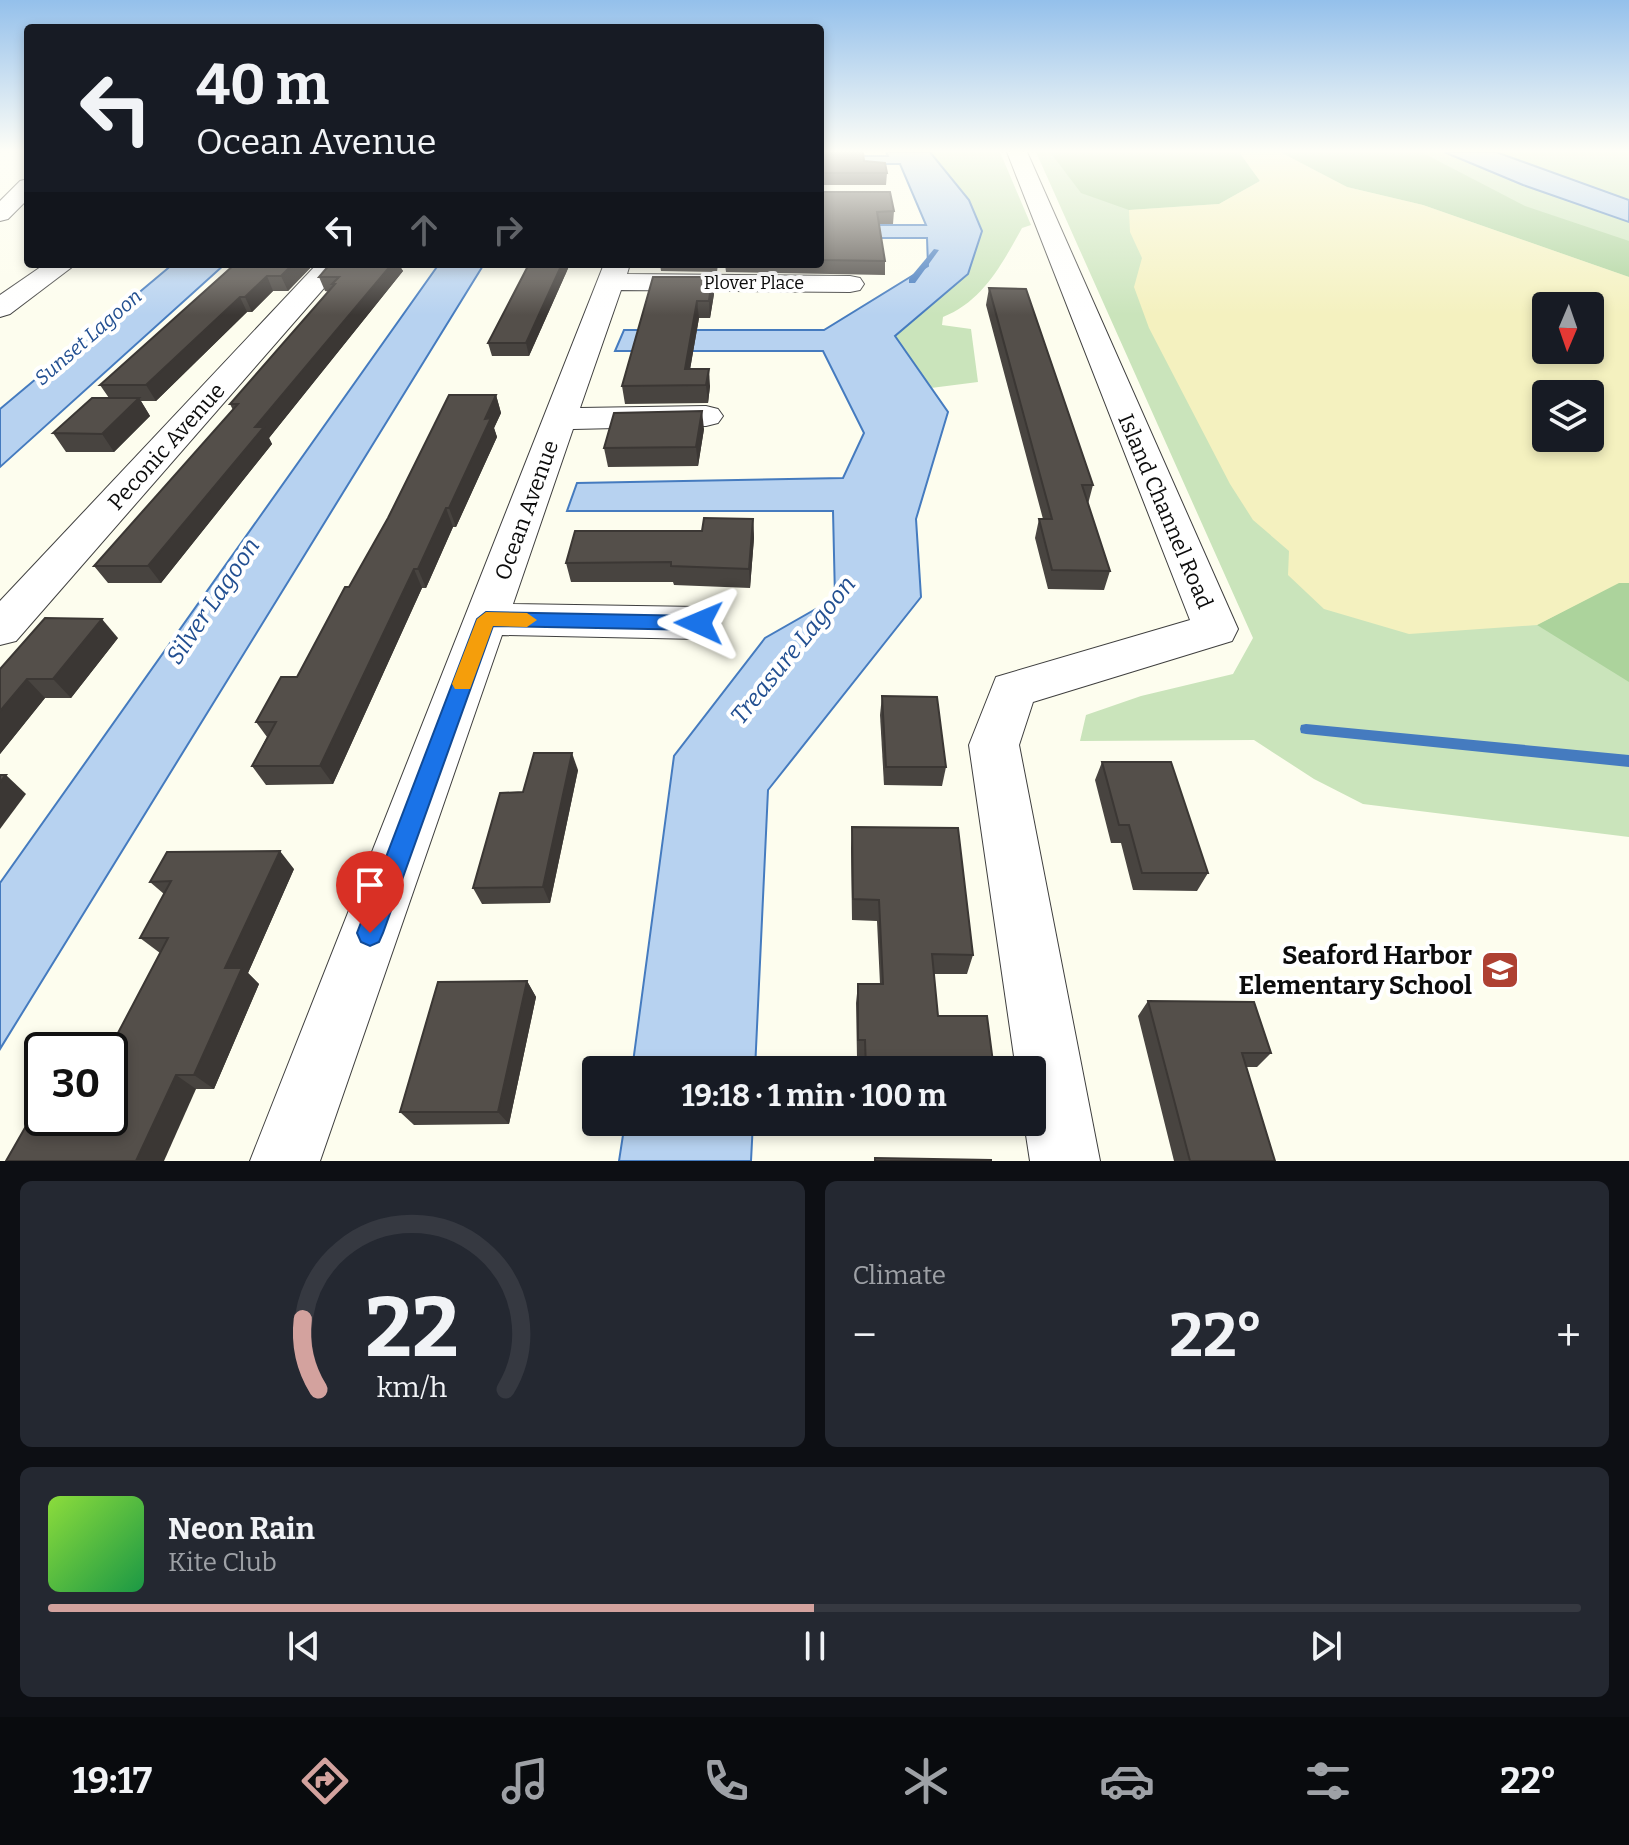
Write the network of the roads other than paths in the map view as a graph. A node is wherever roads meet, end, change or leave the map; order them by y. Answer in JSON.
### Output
{"nodes":[{"id":1,"x":1040,"y":206,"type":"edge"},
{"id":2,"x":57,"y":268,"type":"edge"},
{"id":3,"x":328,"y":268,"type":"edge"},
{"id":4,"x":614,"y":273,"type":"edge"},
{"id":5,"x":850,"y":284,"type":"dead end"},
{"id":6,"x":0,"y":308,"type":"edge"},
{"id":7,"x":706,"y":416,"type":"dead end"},
{"id":8,"x":558,"y":419,"type":"junction"},
{"id":9,"x":486,"y":619,"type":"junction"},
{"id":10,"x":699,"y":623,"type":"dead end"},
{"id":11,"x":0,"y":629,"type":"edge"},
{"id":12,"x":285,"y":1161,"type":"edge"},
{"id":13,"x":1065,"y":1161,"type":"edge"}],
"edges":[{"from":1,"to":13,"type":"street","name":"Island Channel Road"},
{"from":2,"to":6,"type":"street"},
{"from":3,"to":11,"type":"street","name":"Peconic Avenue"},
{"from":4,"to":5,"type":"street","name":"Plover Place"},
{"from":4,"to":8,"type":"street","name":"Ocean Avenue"},
{"from":7,"to":8,"type":"street"},
{"from":8,"to":9,"type":"street","name":"Ocean Avenue"},
{"from":9,"to":10,"type":"street"},
{"from":9,"to":12,"type":"street","name":"Ocean Avenue"}]}
